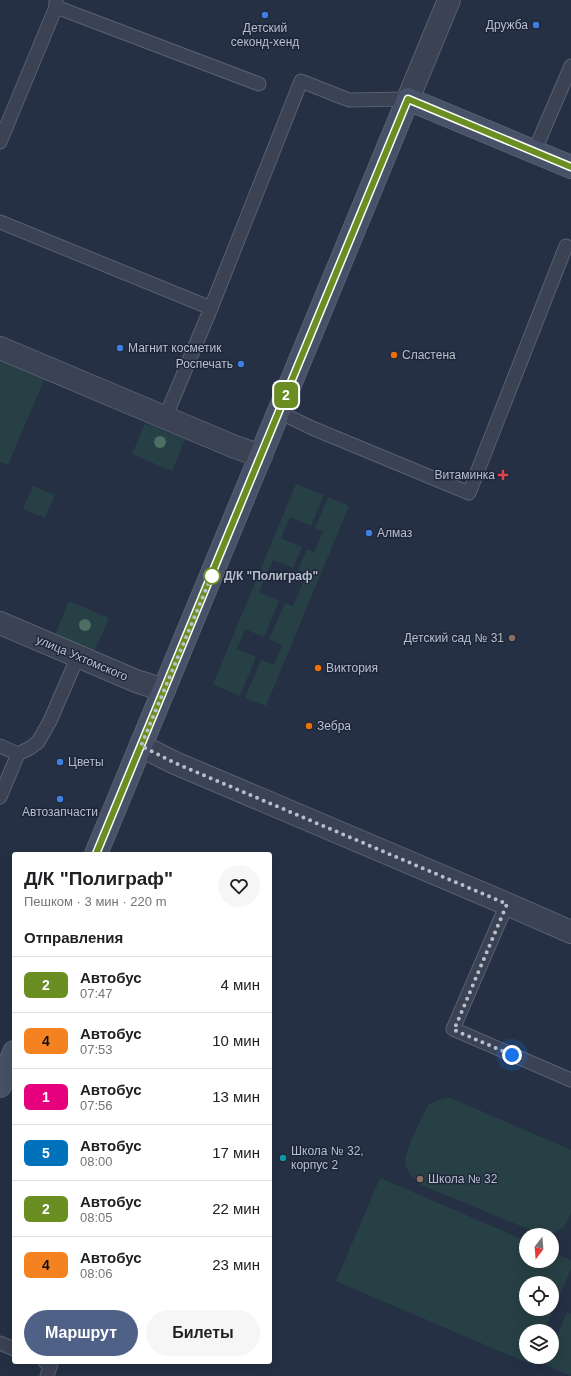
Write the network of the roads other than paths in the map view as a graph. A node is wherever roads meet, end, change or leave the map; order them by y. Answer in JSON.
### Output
{"nodes":[{"id":1,"x":446,"y":1,"type":"edge"},
{"id":2,"x":56,"y":3,"type":"edge"},
{"id":3,"x":571,"y":66,"type":"edge"},
{"id":4,"x":259,"y":84,"type":"dead end"},
{"id":5,"x":408,"y":99,"type":"junction"},
{"id":6,"x":0,"y":142,"type":"edge"},
{"id":7,"x":534,"y":152,"type":"junction"},
{"id":8,"x":571,"y":167,"type":"edge"},
{"id":9,"x":0,"y":222,"type":"edge"},
{"id":10,"x":566,"y":246,"type":"dead end"},
{"id":11,"x":211,"y":308,"type":"junction"},
{"id":12,"x":0,"y":348,"type":"edge"},
{"id":13,"x":279,"y":412,"type":"junction"},
{"id":14,"x":166,"y":418,"type":"junction"},
{"id":15,"x":261,"y":456,"type":"junction"},
{"id":16,"x":0,"y":623,"type":"edge"},
{"id":17,"x":78,"y":656,"type":"junction"},
{"id":18,"x":164,"y":690,"type":"junction"},
{"id":19,"x":0,"y":746,"type":"edge"},
{"id":20,"x":141,"y":746,"type":"junction"},
{"id":21,"x":18,"y":754,"type":"junction"},
{"id":22,"x":0,"y":797,"type":"edge"},
{"id":23,"x":97,"y":852,"type":"edge"},
{"id":24,"x":507,"y":904,"type":"junction"},
{"id":25,"x":571,"y":932,"type":"edge"},
{"id":26,"x":12,"y":1057,"type":"edge"},
{"id":27,"x":571,"y":1080,"type":"edge"},
{"id":28,"x":0,"y":1086,"type":"edge"},
{"id":29,"x":0,"y":1343,"type":"edge"},
{"id":30,"x":12,"y":1348,"type":"edge"},
{"id":31,"x":51,"y":1364,"type":"edge"},
{"id":32,"x":47,"y":1376,"type":"edge"}],
"edges":[{"from":1,"to":5,"type":"street"},
{"from":2,"to":4,"type":"lane"},
{"from":2,"to":6,"type":"lane"},
{"from":3,"to":7,"type":"lane"},
{"from":5,"to":7,"type":"street"},
{"from":5,"to":11,"type":"lane"},
{"from":5,"to":13,"type":"street"},
{"from":7,"to":8,"type":"street"},
{"from":9,"to":11,"type":"lane"},
{"from":10,"to":13,"type":"lane"},
{"from":11,"to":14,"type":"lane"},
{"from":12,"to":14,"type":"street"},
{"from":13,"to":15,"type":"street"},
{"from":14,"to":15,"type":"street"},
{"from":15,"to":18,"type":"street"},
{"from":16,"to":17,"type":"street","name":"улица Ухтомского"},
{"from":17,"to":18,"type":"street","name":"улица Ухтомского"},
{"from":17,"to":21,"type":"lane"},
{"from":18,"to":20,"type":"street"},
{"from":19,"to":21,"type":"lane"},
{"from":20,"to":23,"type":"street"},
{"from":20,"to":24,"type":"street"},
{"from":21,"to":22,"type":"lane"},
{"from":24,"to":25,"type":"street"},
{"from":24,"to":27,"type":"lane"},
{"from":26,"to":28,"type":"street"},
{"from":29,"to":30,"type":"lane"},
{"from":31,"to":32,"type":"lane"}]}
